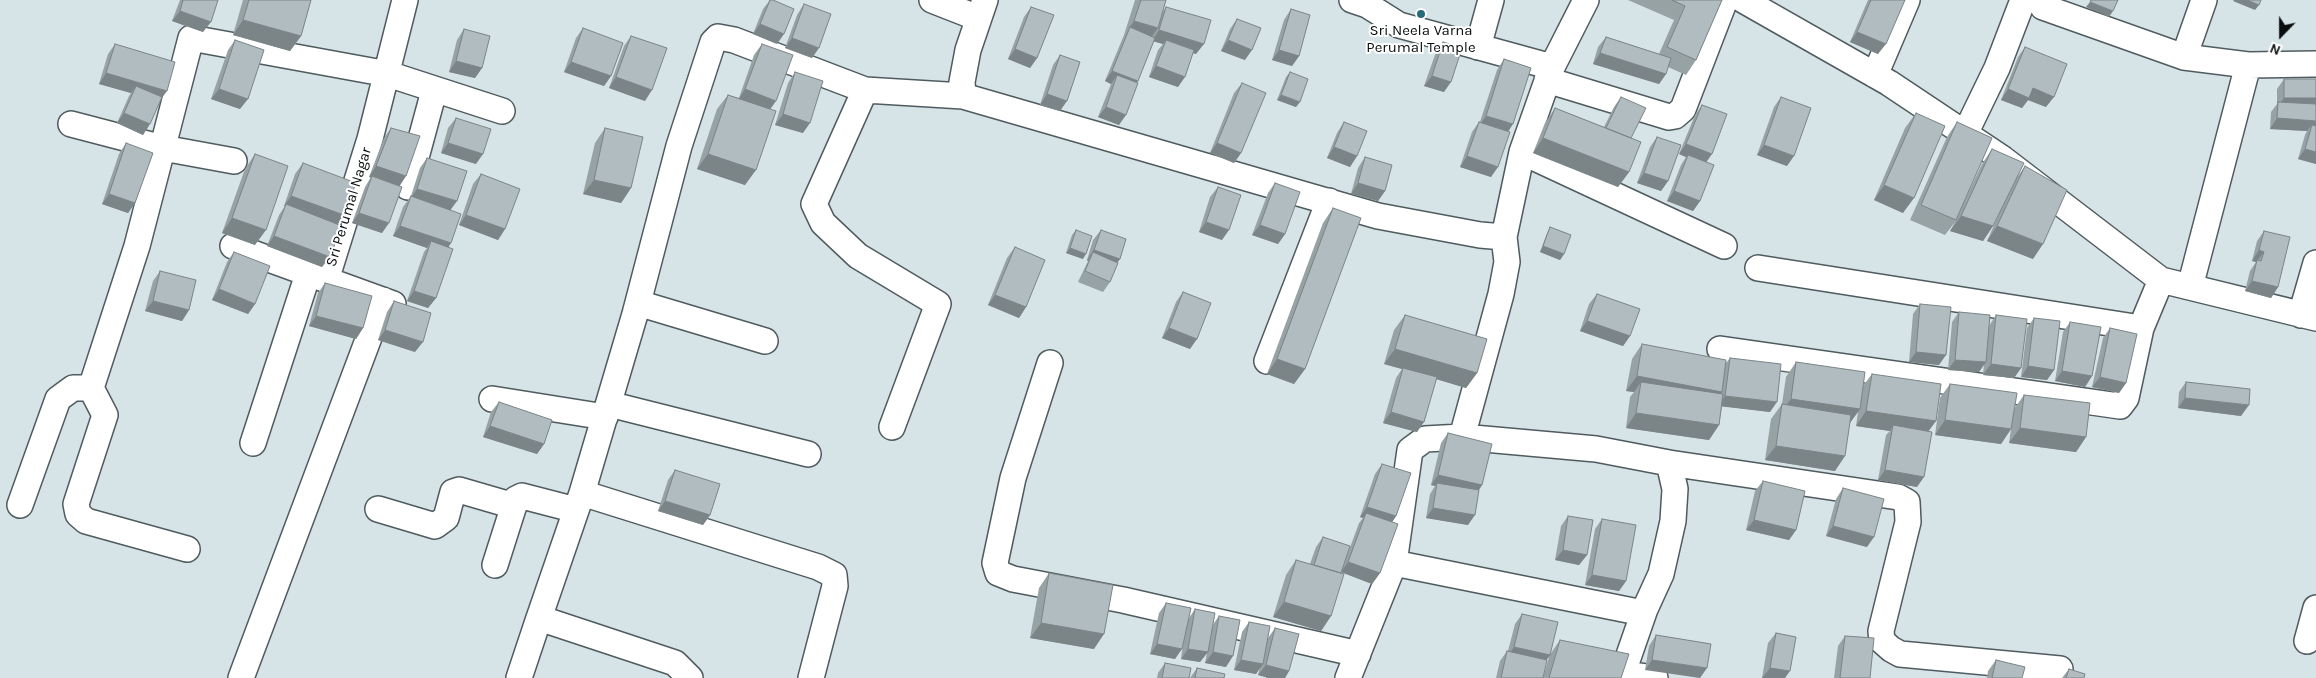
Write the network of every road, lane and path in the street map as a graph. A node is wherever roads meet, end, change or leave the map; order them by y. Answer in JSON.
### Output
{"nodes":[{"id":1,"x":406,"y":0,"type":"edge"},
{"id":2,"x":932,"y":0,"type":"edge"},
{"id":3,"x":1352,"y":0,"type":"edge"},
{"id":4,"x":1491,"y":0,"type":"edge"},
{"id":5,"x":1586,"y":0,"type":"edge"},
{"id":6,"x":1725,"y":0,"type":"edge"},
{"id":7,"x":1743,"y":0,"type":"edge"},
{"id":8,"x":1907,"y":0,"type":"edge"},
{"id":9,"x":2204,"y":0,"type":"edge"},
{"id":10,"x":2033,"y":3,"type":"edge"},
{"id":11,"x":981,"y":9,"type":"edge"},
{"id":12,"x":1478,"y":47,"type":"junction"},
{"id":13,"x":2184,"y":57,"type":"junction"},
{"id":14,"x":2316,"y":64,"type":"edge"},
{"id":15,"x":2248,"y":65,"type":"junction"},
{"id":16,"x":1549,"y":73,"type":"junction"},
{"id":17,"x":388,"y":74,"type":"junction"},
{"id":18,"x":1875,"y":75,"type":"junction"},
{"id":19,"x":865,"y":90,"type":"junction"},
{"id":20,"x":434,"y":91,"type":"junction"},
{"id":21,"x":963,"y":96,"type":"junction"},
{"id":22,"x":502,"y":111,"type":"dead end"},
{"id":23,"x":71,"y":124,"type":"dead end"},
{"id":24,"x":1965,"y":134,"type":"junction"},
{"id":25,"x":163,"y":148,"type":"junction"},
{"id":26,"x":1522,"y":152,"type":"junction"},
{"id":27,"x":234,"y":161,"type":"dead end"},
{"id":28,"x":408,"y":187,"type":"edge"},
{"id":29,"x":1329,"y":201,"type":"junction"},
{"id":30,"x":1504,"y":236,"type":"junction"},
{"id":31,"x":233,"y":246,"type":"dead end"},
{"id":32,"x":1724,"y":246,"type":"dead end"},
{"id":33,"x":2316,"y":263,"type":"edge"},
{"id":34,"x":1758,"y":268,"type":"dead end"},
{"id":35,"x":317,"y":277,"type":"junction"},
{"id":36,"x":2161,"y":280,"type":"junction"},
{"id":37,"x":2190,"y":287,"type":"junction"},
{"id":38,"x":382,"y":300,"type":"junction"},
{"id":39,"x":638,"y":303,"type":"junction"},
{"id":40,"x":413,"y":312,"type":"edge"},
{"id":41,"x":2309,"y":317,"type":"edge"},
{"id":42,"x":2142,"y":328,"type":"junction"},
{"id":43,"x":765,"y":341,"type":"dead end"},
{"id":44,"x":1720,"y":348,"type":"dead end"},
{"id":45,"x":1267,"y":361,"type":"dead end"},
{"id":46,"x":1050,"y":363,"type":"dead end"},
{"id":47,"x":91,"y":388,"type":"junction"},
{"id":48,"x":492,"y":399,"type":"dead end"},
{"id":49,"x":607,"y":410,"type":"junction"},
{"id":50,"x":892,"y":427,"type":"dead end"},
{"id":51,"x":1462,"y":437,"type":"junction"},
{"id":52,"x":253,"y":443,"type":"dead end"},
{"id":53,"x":808,"y":454,"type":"dead end"},
{"id":54,"x":1669,"y":463,"type":"junction"},
{"id":55,"x":579,"y":501,"type":"junction"},
{"id":56,"x":20,"y":505,"type":"dead end"},
{"id":57,"x":514,"y":506,"type":"junction"},
{"id":58,"x":378,"y":510,"type":"dead end"},
{"id":59,"x":187,"y":549,"type":"dead end"},
{"id":60,"x":1394,"y":563,"type":"junction"},
{"id":61,"x":495,"y":565,"type":"dead end"},
{"id":62,"x":2316,"y":608,"type":"edge"},
{"id":63,"x":1643,"y":613,"type":"junction"},
{"id":64,"x":539,"y":618,"type":"junction"},
{"id":65,"x":2308,"y":641,"type":"dead end"},
{"id":66,"x":1358,"y":654,"type":"junction"},
{"id":67,"x":2060,"y":669,"type":"dead end"},
{"id":68,"x":1622,"y":676,"type":"edge"},
{"id":69,"x":241,"y":678,"type":"edge"},
{"id":70,"x":519,"y":678,"type":"edge"},
{"id":71,"x":690,"y":678,"type":"edge"},
{"id":72,"x":810,"y":678,"type":"edge"},
{"id":73,"x":1348,"y":678,"type":"edge"},
{"id":74,"x":1655,"y":678,"type":"edge"}],
"edges":[{"from":1,"to":17,"type":"street","name":"Sri Perumal Nagar"},
{"from":2,"to":11,"type":"street"},
{"from":3,"to":12,"type":"street"},
{"from":4,"to":12,"type":"street"},
{"from":5,"to":16,"type":"street"},
{"from":6,"to":16,"type":"street"},
{"from":7,"to":18,"type":"street"},
{"from":8,"to":18,"type":"street"},
{"from":9,"to":13,"type":"street"},
{"from":10,"to":13,"type":"street"},
{"from":10,"to":24,"type":"street"},
{"from":11,"to":21,"type":"street"},
{"from":12,"to":16,"type":"street"},
{"from":13,"to":15,"type":"street"},
{"from":14,"to":15,"type":"street"},
{"from":15,"to":37,"type":"street"},
{"from":16,"to":26,"type":"street"},
{"from":17,"to":20,"type":"street"},
{"from":17,"to":25,"type":"street"},
{"from":17,"to":35,"type":"street","name":"Sri Perumal Nagar"},
{"from":18,"to":24,"type":"street"},
{"from":19,"to":21,"type":"street"},
{"from":19,"to":39,"type":"street"},
{"from":19,"to":50,"type":"street"},
{"from":20,"to":22,"type":"street"},
{"from":20,"to":28,"type":"street"},
{"from":21,"to":29,"type":"street"},
{"from":23,"to":25,"type":"street"},
{"from":24,"to":36,"type":"street"},
{"from":25,"to":27,"type":"street"},
{"from":25,"to":47,"type":"street"},
{"from":26,"to":30,"type":"street"},
{"from":26,"to":32,"type":"street"},
{"from":29,"to":30,"type":"street"},
{"from":29,"to":45,"type":"street"},
{"from":30,"to":51,"type":"street"},
{"from":31,"to":35,"type":"street"},
{"from":33,"to":41,"type":"street"},
{"from":34,"to":42,"type":"street"},
{"from":35,"to":38,"type":"street","name":"Sri Perumal Nagar"},
{"from":35,"to":52,"type":"street"},
{"from":36,"to":37,"type":"street"},
{"from":36,"to":42,"type":"street"},
{"from":37,"to":41,"type":"street"},
{"from":38,"to":40,"type":"street","name":"Sri Perumal Nagar"},
{"from":38,"to":69,"type":"street"},
{"from":39,"to":43,"type":"street"},
{"from":39,"to":49,"type":"street"},
{"from":42,"to":44,"type":"street"},
{"from":46,"to":66,"type":"street"},
{"from":47,"to":56,"type":"street"},
{"from":47,"to":59,"type":"street"},
{"from":48,"to":49,"type":"street"},
{"from":49,"to":53,"type":"street"},
{"from":49,"to":55,"type":"street"},
{"from":51,"to":54,"type":"street"},
{"from":51,"to":60,"type":"street"},
{"from":54,"to":63,"type":"street"},
{"from":54,"to":67,"type":"street"},
{"from":55,"to":57,"type":"street"},
{"from":55,"to":64,"type":"street"},
{"from":55,"to":72,"type":"street"},
{"from":57,"to":58,"type":"street"},
{"from":57,"to":61,"type":"street"},
{"from":60,"to":63,"type":"street"},
{"from":60,"to":66,"type":"street"},
{"from":62,"to":65,"type":"street"},
{"from":63,"to":68,"type":"street"},
{"from":64,"to":70,"type":"street"},
{"from":64,"to":71,"type":"street"},
{"from":66,"to":73,"type":"street"},
{"from":68,"to":74,"type":"street"}]}
